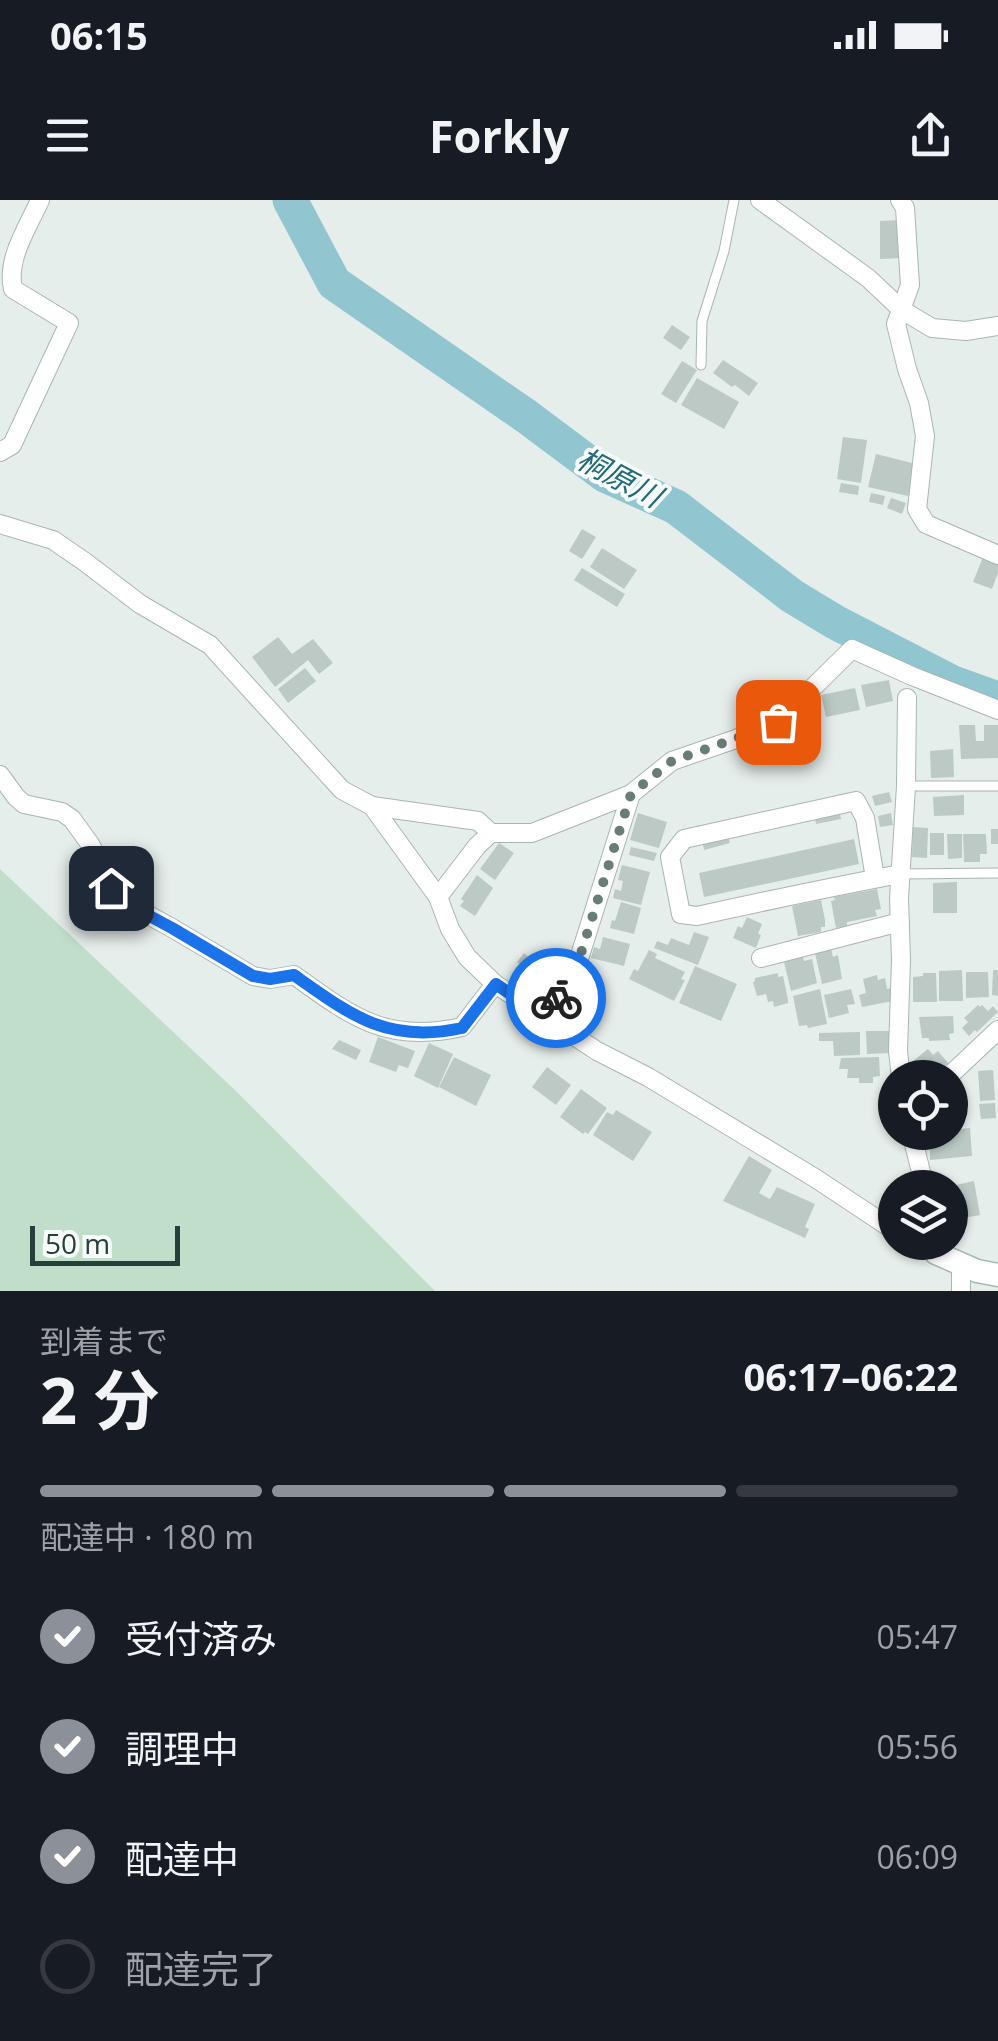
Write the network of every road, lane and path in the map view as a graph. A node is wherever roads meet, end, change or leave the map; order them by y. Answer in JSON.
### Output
{"nodes":[{"id":1,"x":40,"y":200,"type":"edge"},
{"id":2,"x":734,"y":200,"type":"edge"},
{"id":3,"x":760,"y":200,"type":"edge"},
{"id":4,"x":900,"y":200,"type":"edge"},
{"id":5,"x":7,"y":258,"type":"edge"},
{"id":6,"x":902,"y":310,"type":"junction"},
{"id":7,"x":998,"y":326,"type":"edge"},
{"id":8,"x":701,"y":365,"type":"dead end"},
{"id":9,"x":0,"y":452,"type":"edge"},
{"id":10,"x":0,"y":524,"type":"edge"},
{"id":11,"x":998,"y":555,"type":"edge"},
{"id":12,"x":907,"y":698,"type":"dead end"},
{"id":13,"x":998,"y":710,"type":"edge"},
{"id":14,"x":0,"y":775,"type":"edge"},
{"id":15,"x":906,"y":786,"type":"junction"},
{"id":16,"x":998,"y":786,"type":"edge"},
{"id":17,"x":631,"y":794,"type":"junction"},
{"id":18,"x":372,"y":806,"type":"junction"},
{"id":19,"x":491,"y":833,"type":"junction"},
{"id":20,"x":998,"y":872,"type":"edge"},
{"id":21,"x":900,"y":874,"type":"junction"},
{"id":22,"x":875,"y":878,"type":"junction"},
{"id":23,"x":438,"y":897,"type":"junction"},
{"id":24,"x":900,"y":922,"type":"junction"},
{"id":25,"x":761,"y":958,"type":"dead end"},
{"id":26,"x":496,"y":984,"type":"junction"},
{"id":27,"x":543,"y":1017,"type":"junction"},
{"id":28,"x":998,"y":1030,"type":"edge"},
{"id":29,"x":899,"y":1060,"type":"edge"},
{"id":30,"x":966,"y":1060,"type":"edge"},
{"id":31,"x":878,"y":1220,"type":"edge"},
{"id":32,"x":954,"y":1260,"type":"edge"},
{"id":33,"x":961,"y":1264,"type":"junction"},
{"id":34,"x":998,"y":1275,"type":"edge"},
{"id":35,"x":961,"y":1291,"type":"edge"}],
"edges":[{"from":1,"to":5,"type":"street"},
{"from":2,"to":8,"type":"lane"},
{"from":3,"to":6,"type":"street"},
{"from":4,"to":6,"type":"street"},
{"from":5,"to":9,"type":"street"},
{"from":6,"to":7,"type":"street"},
{"from":6,"to":11,"type":"street"},
{"from":10,"to":18,"type":"street"},
{"from":12,"to":15,"type":"street"},
{"from":13,"to":17,"type":"street"},
{"from":14,"to":26,"type":"street"},
{"from":15,"to":16,"type":"lane"},
{"from":15,"to":21,"type":"street"},
{"from":17,"to":19,"type":"street"},
{"from":17,"to":27,"type":"street"},
{"from":18,"to":19,"type":"street"},
{"from":18,"to":23,"type":"street"},
{"from":19,"to":23,"type":"street"},
{"from":20,"to":21,"type":"lane"},
{"from":21,"to":22,"type":"street"},
{"from":21,"to":24,"type":"street"},
{"from":22,"to":22,"type":"street"},
{"from":23,"to":26,"type":"street"},
{"from":24,"to":25,"type":"street"},
{"from":24,"to":29,"type":"street"},
{"from":26,"to":27,"type":"street"},
{"from":27,"to":31,"type":"street"},
{"from":28,"to":30,"type":"street"},
{"from":32,"to":33,"type":"street"},
{"from":33,"to":34,"type":"street"},
{"from":33,"to":35,"type":"street"}]}
